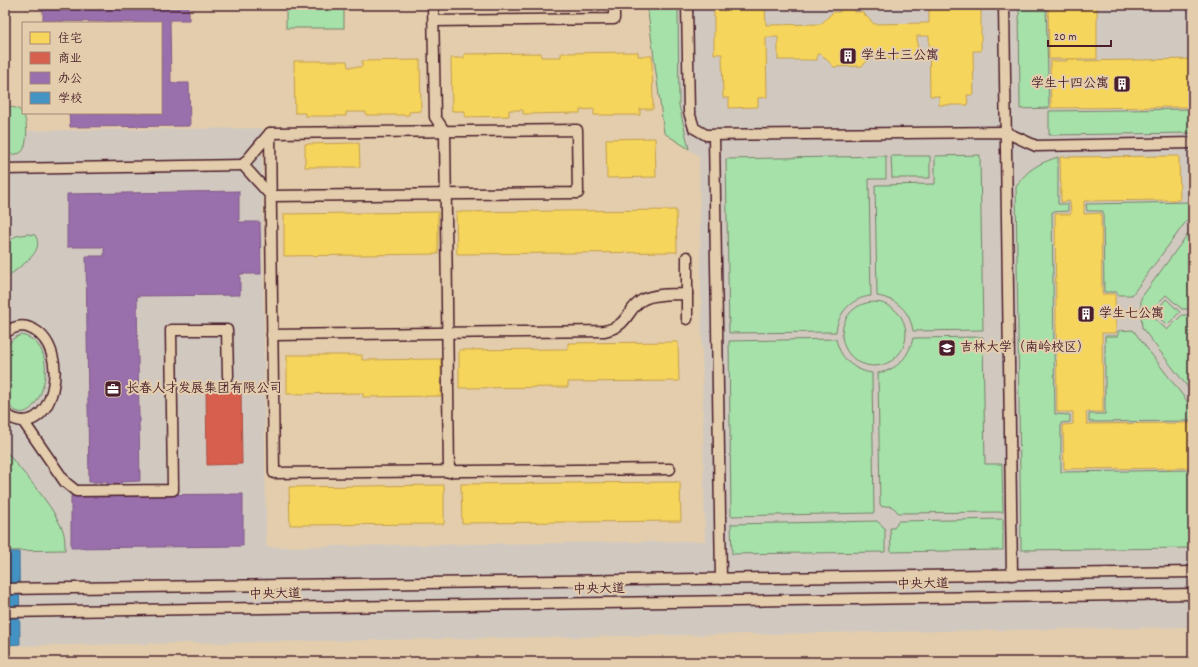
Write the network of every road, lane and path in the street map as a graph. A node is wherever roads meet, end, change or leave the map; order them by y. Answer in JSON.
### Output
{"nodes":[{"id":1,"x":433,"y":5,"type":"edge"},
{"id":2,"x":614,"y":5,"type":"edge"},
{"id":3,"x":687,"y":5,"type":"edge"},
{"id":4,"x":1004,"y":5,"type":"edge"},
{"id":5,"x":434,"y":21,"type":"junction"},
{"id":6,"x":445,"y":132,"type":"junction"},
{"id":7,"x":1006,"y":132,"type":"junction"},
{"id":8,"x":270,"y":133,"type":"junction"},
{"id":9,"x":714,"y":136,"type":"junction"},
{"id":10,"x":1193,"y":143,"type":"edge"},
{"id":11,"x":243,"y":165,"type":"junction"},
{"id":12,"x":5,"y":169,"type":"edge"},
{"id":13,"x":446,"y":194,"type":"junction"},
{"id":14,"x":271,"y":196,"type":"junction"},
{"id":15,"x":687,"y":257,"type":"dead end"},
{"id":16,"x":687,"y":294,"type":"junction"},
{"id":17,"x":687,"y":319,"type":"dead end"},
{"id":18,"x":5,"y":333,"type":"edge"},
{"id":19,"x":447,"y":333,"type":"junction"},
{"id":20,"x":272,"y":335,"type":"junction"},
{"id":21,"x":228,"y":376,"type":"dead end"},
{"id":22,"x":5,"y":414,"type":"edge"},
{"id":23,"x":23,"y":421,"type":"junction"},
{"id":24,"x":670,"y":469,"type":"dead end"},
{"id":25,"x":449,"y":472,"type":"junction"},
{"id":26,"x":1193,"y":572,"type":"edge"},
{"id":27,"x":1012,"y":575,"type":"junction"},
{"id":28,"x":721,"y":579,"type":"junction"},
{"id":29,"x":5,"y":589,"type":"edge"},
{"id":30,"x":1193,"y":594,"type":"edge"},
{"id":31,"x":5,"y":612,"type":"edge"}],
"edges":[{"from":1,"to":5,"type":"lane"},
{"from":2,"to":5,"type":"lane"},
{"from":3,"to":9,"type":"lane"},
{"from":4,"to":7,"type":"lane"},
{"from":5,"to":6,"type":"lane"},
{"from":6,"to":8,"type":"lane"},
{"from":6,"to":13,"type":"lane"},
{"from":6,"to":13,"type":"lane"},
{"from":7,"to":9,"type":"lane"},
{"from":7,"to":10,"type":"lane"},
{"from":7,"to":27,"type":"lane"},
{"from":8,"to":11,"type":"lane"},
{"from":8,"to":14,"type":"lane"},
{"from":9,"to":28,"type":"lane"},
{"from":11,"to":12,"type":"lane"},
{"from":11,"to":14,"type":"lane"},
{"from":13,"to":14,"type":"lane"},
{"from":13,"to":19,"type":"lane"},
{"from":14,"to":20,"type":"lane"},
{"from":15,"to":16,"type":"lane"},
{"from":16,"to":17,"type":"lane"},
{"from":16,"to":19,"type":"lane"},
{"from":18,"to":23,"type":"lane"},
{"from":19,"to":20,"type":"lane"},
{"from":19,"to":25,"type":"lane"},
{"from":20,"to":25,"type":"lane"},
{"from":21,"to":23,"type":"lane"},
{"from":22,"to":23,"type":"lane"},
{"from":24,"to":25,"type":"lane"},
{"from":26,"to":27,"type":"lane","name":"中央大道"},
{"from":27,"to":28,"type":"lane","name":"中央大道"},
{"from":28,"to":29,"type":"lane","name":"中央大道"},
{"from":30,"to":31,"type":"lane","name":"中央大道"}]}
